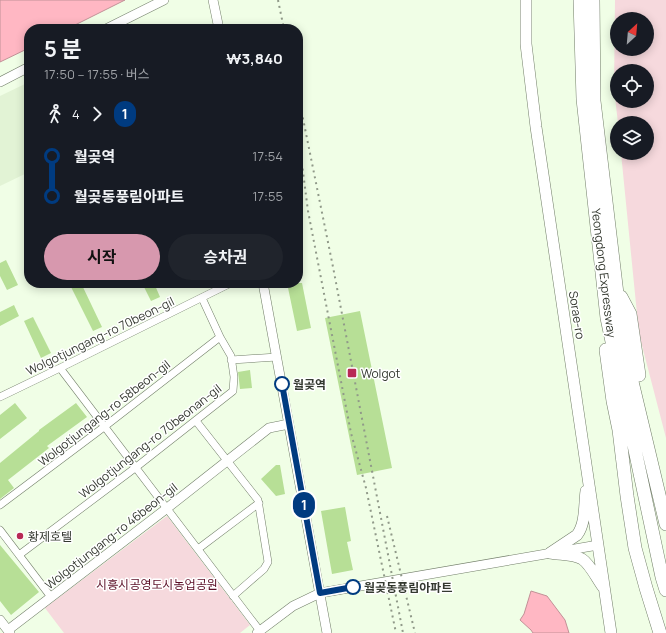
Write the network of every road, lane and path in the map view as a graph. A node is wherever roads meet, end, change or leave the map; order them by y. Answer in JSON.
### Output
{"nodes":[{"id":1,"x":164,"y":0,"type":"edge"},
{"id":2,"x":213,"y":0,"type":"edge"},
{"id":3,"x":526,"y":0,"type":"edge"},
{"id":4,"x":580,"y":0,"type":"edge"},
{"id":5,"x":593,"y":0,"type":"edge"},
{"id":6,"x":116,"y":24,"type":"edge"},
{"id":7,"x":218,"y":24,"type":"edge"},
{"id":8,"x":24,"y":70,"type":"edge"},
{"id":9,"x":0,"y":82,"type":"edge"},
{"id":10,"x":221,"y":288,"type":"edge"},
{"id":11,"x":264,"y":288,"type":"edge"},
{"id":12,"x":617,"y":290,"type":"junction"},
{"id":13,"x":202,"y":298,"type":"junction"},
{"id":14,"x":607,"y":318,"type":"junction"},
{"id":15,"x":220,"y":337,"type":"junction"},
{"id":16,"x":277,"y":357,"type":"junction"},
{"id":17,"x":231,"y":360,"type":"junction"},
{"id":18,"x":60,"y":368,"type":"junction"},
{"id":19,"x":0,"y":397,"type":"edge"},
{"id":20,"x":196,"y":420,"type":"junction"},
{"id":21,"x":289,"y":424,"type":"junction"},
{"id":22,"x":104,"y":427,"type":"junction"},
{"id":23,"x":227,"y":461,"type":"junction"},
{"id":24,"x":135,"y":468,"type":"junction"},
{"id":25,"x":588,"y":472,"type":"junction"},
{"id":26,"x":666,"y":495,"type":"edge"},
{"id":27,"x":258,"y":503,"type":"junction"},
{"id":28,"x":0,"y":506,"type":"edge"},
{"id":29,"x":166,"y":509,"type":"junction"},
{"id":30,"x":666,"y":524,"type":"edge"},
{"id":31,"x":0,"y":530,"type":"edge"},
{"id":32,"x":598,"y":545,"type":"junction"},
{"id":33,"x":198,"y":549,"type":"junction"},
{"id":34,"x":550,"y":553,"type":"junction"},
{"id":35,"x":19,"y":555,"type":"junction"},
{"id":36,"x":666,"y":590,"type":"edge"},
{"id":37,"x":605,"y":591,"type":"junction"},
{"id":38,"x":320,"y":593,"type":"junction"},
{"id":39,"x":233,"y":596,"type":"junction"},
{"id":40,"x":51,"y":597,"type":"junction"},
{"id":41,"x":0,"y":620,"type":"edge"},
{"id":42,"x":9,"y":632,"type":"edge"},
{"id":43,"x":259,"y":632,"type":"edge"},
{"id":44,"x":328,"y":633,"type":"edge"},
{"id":45,"x":611,"y":633,"type":"edge"},
{"id":46,"x":660,"y":633,"type":"edge"}],
"edges":[{"from":1,"to":6,"type":"street"},
{"from":2,"to":7,"type":"street"},
{"from":3,"to":25,"type":"main road","name":"Sorae-ro"},
{"from":4,"to":14,"type":"highway","name":"Yeongdong Expressway"},
{"from":5,"to":12,"type":"highway","name":"Yeongdong Expressway"},
{"from":8,"to":9,"type":"street"},
{"from":10,"to":13,"type":"street","name":"Wolgotjungang-ro 70beon-gil"},
{"from":11,"to":16,"type":"street"},
{"from":12,"to":26,"type":"highway"},
{"from":12,"to":30,"type":"highway","name":"Yeongdong Expressway"},
{"from":13,"to":15,"type":"street","name":"Wolgotjungang-ro 70beonan-gil"},
{"from":13,"to":18,"type":"street","name":"Wolgotjungang-ro 70beon-gil"},
{"from":14,"to":36,"type":"highway","name":"Yeongdong Expressway"},
{"from":14,"to":46,"type":"highway"},
{"from":15,"to":17,"type":"street","name":"Wolgotjungang-ro 70beonan-gil"},
{"from":15,"to":22,"type":"street","name":"Wolgotjungang-ro 58beon-gil"},
{"from":16,"to":17,"type":"street"},
{"from":16,"to":21,"type":"street"},
{"from":17,"to":20,"type":"street","name":"Wolgotjungang-ro 70beonan-gil"},
{"from":18,"to":19,"type":"street","name":"Wolgotjungang-ro 70beon-gil"},
{"from":18,"to":22,"type":"street"},
{"from":20,"to":23,"type":"street"},
{"from":20,"to":24,"type":"street","name":"Wolgotjungang-ro 70beonan-gil"},
{"from":21,"to":23,"type":"street","name":"Wolgotjungang-ro 46beon-gil"},
{"from":21,"to":38,"type":"street"},
{"from":22,"to":24,"type":"street"},
{"from":22,"to":28,"type":"street","name":"Wolgotjungang-ro 58beon-gil"},
{"from":23,"to":27,"type":"street"},
{"from":23,"to":29,"type":"street","name":"Wolgotjungang-ro 46beon-gil"},
{"from":24,"to":29,"type":"street"},
{"from":24,"to":35,"type":"street","name":"Wolgotjungang-ro 70beonan-gil"},
{"from":25,"to":32,"type":"main road","name":"Sorae-ro"},
{"from":25,"to":34,"type":"main road"},
{"from":27,"to":33,"type":"street"},
{"from":27,"to":39,"type":"street"},
{"from":29,"to":33,"type":"street"},
{"from":29,"to":40,"type":"street","name":"Wolgotjungang-ro 46beon-gil"},
{"from":31,"to":35,"type":"street"},
{"from":32,"to":34,"type":"street"},
{"from":32,"to":37,"type":"main road","name":"Sorae-ro"},
{"from":33,"to":39,"type":"street"},
{"from":34,"to":37,"type":"main road"},
{"from":34,"to":38,"type":"street"},
{"from":35,"to":40,"type":"street"},
{"from":37,"to":45,"type":"main road","name":"Sorae-ro"},
{"from":38,"to":43,"type":"street"},
{"from":38,"to":44,"type":"street"},
{"from":39,"to":43,"type":"street"},
{"from":40,"to":42,"type":"street","name":"Wolgotjungang-ro 46beon-gil"},
{"from":41,"to":42,"type":"street"}]}
